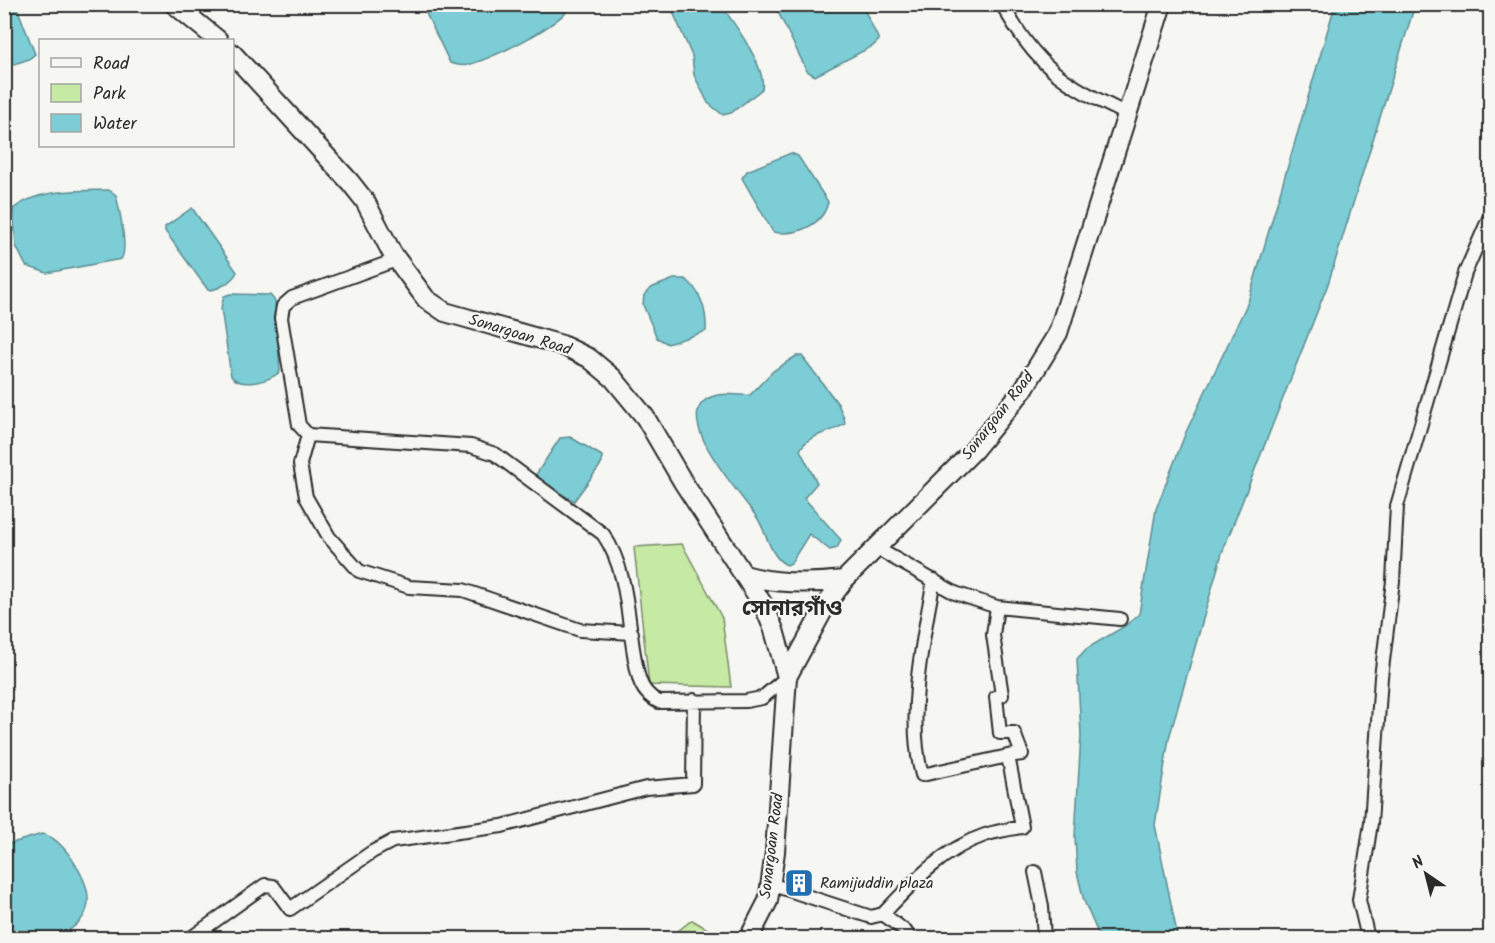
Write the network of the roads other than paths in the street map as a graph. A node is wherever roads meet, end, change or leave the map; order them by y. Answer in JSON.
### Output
{"nodes":[{"id":1,"x":174,"y":4,"type":"edge"},
{"id":2,"x":1002,"y":4,"type":"edge"},
{"id":3,"x":1162,"y":4,"type":"edge"},
{"id":4,"x":217,"y":39,"type":"edge"},
{"id":5,"x":234,"y":54,"type":"edge"},
{"id":6,"x":1127,"y":114,"type":"junction"},
{"id":7,"x":1491,"y":216,"type":"edge"},
{"id":8,"x":396,"y":260,"type":"junction"},
{"id":9,"x":308,"y":435,"type":"junction"},
{"id":10,"x":878,"y":549,"type":"junction"},
{"id":11,"x":744,"y":575,"type":"junction"},
{"id":12,"x":844,"y":580,"type":"junction"},
{"id":13,"x":934,"y":580,"type":"junction"},
{"id":14,"x":997,"y":607,"type":"junction"},
{"id":15,"x":1120,"y":620,"type":"dead end"},
{"id":16,"x":632,"y":633,"type":"junction"},
{"id":17,"x":787,"y":678,"type":"junction"},
{"id":18,"x":694,"y":700,"type":"junction"},
{"id":19,"x":1008,"y":756,"type":"junction"},
{"id":20,"x":1035,"y":872,"type":"dead end"},
{"id":21,"x":770,"y":884,"type":"junction"},
{"id":22,"x":883,"y":914,"type":"junction"},
{"id":23,"x":191,"y":939,"type":"edge"},
{"id":24,"x":749,"y":939,"type":"edge"},
{"id":25,"x":910,"y":939,"type":"edge"},
{"id":26,"x":1044,"y":939,"type":"edge"},
{"id":27,"x":1368,"y":939,"type":"edge"}],
"edges":[{"from":1,"to":4,"type":"main road"},
{"from":2,"to":6,"type":"street"},
{"from":3,"to":6,"type":"main road","name":"Sonargoan Road"},
{"from":5,"to":8,"type":"main road","name":"Sonargoan Road"},
{"from":6,"to":10,"type":"main road","name":"Sonargoan Road"},
{"from":7,"to":27,"type":"street"},
{"from":8,"to":9,"type":"street"},
{"from":8,"to":11,"type":"main road","name":"Sonargoan Road"},
{"from":9,"to":16,"type":"street"},
{"from":9,"to":16,"type":"street"},
{"from":10,"to":12,"type":"main road","name":"Sonargoan Road"},
{"from":10,"to":13,"type":"street"},
{"from":11,"to":12,"type":"main road"},
{"from":11,"to":17,"type":"main road","name":"Sonargoan Road"},
{"from":12,"to":17,"type":"main road","name":"Sonargoan Road"},
{"from":13,"to":14,"type":"street"},
{"from":13,"to":19,"type":"street"},
{"from":14,"to":15,"type":"street"},
{"from":14,"to":19,"type":"street"},
{"from":16,"to":18,"type":"street"},
{"from":17,"to":18,"type":"street"},
{"from":17,"to":21,"type":"main road","name":"Sonargoan Road"},
{"from":18,"to":23,"type":"street"},
{"from":19,"to":22,"type":"street"},
{"from":20,"to":26,"type":"street"},
{"from":21,"to":22,"type":"street"},
{"from":21,"to":24,"type":"main road","name":"Sonargoan Road"},
{"from":22,"to":25,"type":"street"}]}
